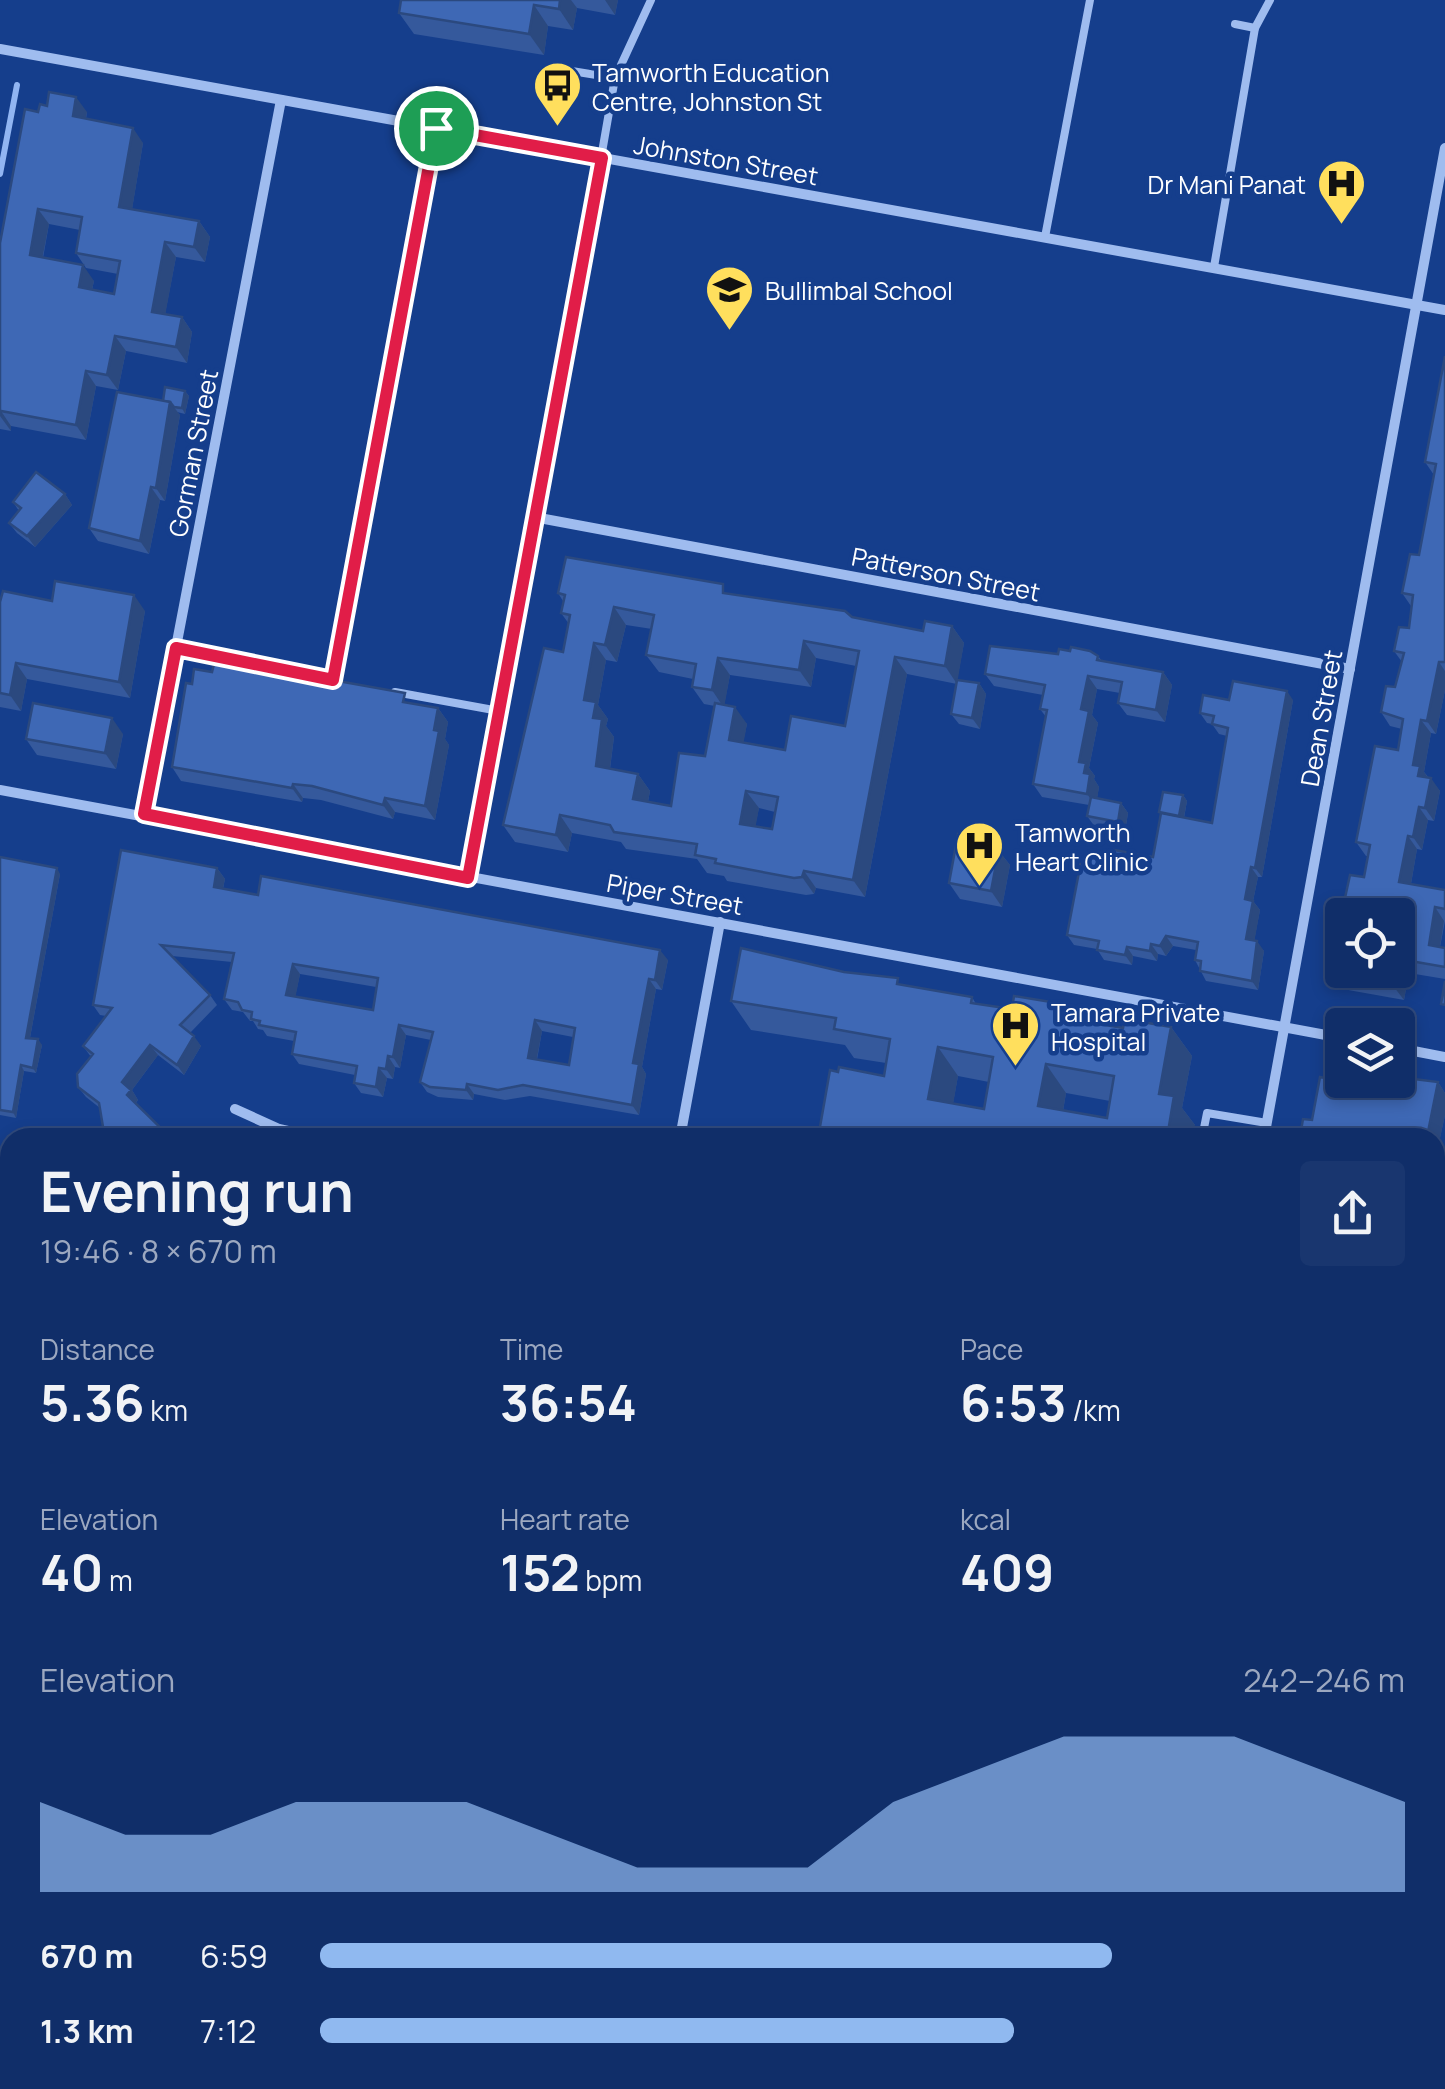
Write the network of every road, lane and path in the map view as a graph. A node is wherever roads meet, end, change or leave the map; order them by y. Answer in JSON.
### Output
{"nodes":[{"id":1,"x":651,"y":0,"type":"edge"},
{"id":2,"x":1090,"y":0,"type":"edge"},
{"id":3,"x":1270,"y":0,"type":"edge"},
{"id":4,"x":1235,"y":24,"type":"dead end"},
{"id":5,"x":1255,"y":28,"type":"junction"},
{"id":6,"x":0,"y":49,"type":"edge"},
{"id":7,"x":553,"y":68,"type":"dead end"},
{"id":8,"x":614,"y":78,"type":"junction"},
{"id":9,"x":280,"y":100,"type":"junction"},
{"id":10,"x":436,"y":128,"type":"junction"},
{"id":11,"x":1445,"y":148,"type":"edge"},
{"id":12,"x":602,"y":158,"type":"junction"},
{"id":13,"x":1045,"y":237,"type":"junction"},
{"id":14,"x":1214,"y":268,"type":"junction"},
{"id":15,"x":1415,"y":305,"type":"junction"},
{"id":16,"x":1445,"y":310,"type":"edge"},
{"id":17,"x":534,"y":517,"type":"junction"},
{"id":18,"x":176,"y":648,"type":"junction"},
{"id":19,"x":1350,"y":670,"type":"junction"},
{"id":20,"x":333,"y":680,"type":"junction"},
{"id":21,"x":351,"y":684,"type":"edge"},
{"id":22,"x":388,"y":690,"type":"edge"},
{"id":23,"x":499,"y":711,"type":"junction"},
{"id":24,"x":0,"y":790,"type":"edge"},
{"id":25,"x":144,"y":814,"type":"junction"},
{"id":26,"x":468,"y":878,"type":"junction"},
{"id":27,"x":720,"y":922,"type":"junction"},
{"id":28,"x":1286,"y":1028,"type":"junction"},
{"id":29,"x":1325,"y":1035,"type":"edge"},
{"id":30,"x":1415,"y":1052,"type":"edge"},
{"id":31,"x":1445,"y":1058,"type":"edge"},
{"id":32,"x":235,"y":1109,"type":"dead end"},
{"id":33,"x":1267,"y":1123,"type":"junction"},
{"id":34,"x":278,"y":1128,"type":"edge"},
{"id":35,"x":682,"y":1128,"type":"edge"},
{"id":36,"x":1204,"y":1128,"type":"edge"},
{"id":37,"x":1266,"y":1128,"type":"edge"}],
"edges":[{"from":1,"to":8,"type":"lane"},
{"from":2,"to":13,"type":"lane"},
{"from":3,"to":5,"type":"lane"},
{"from":4,"to":5,"type":"lane"},
{"from":5,"to":14,"type":"lane"},
{"from":6,"to":9,"type":"street","name":"Johnston Street"},
{"from":7,"to":8,"type":"lane"},
{"from":8,"to":12,"type":"lane"},
{"from":9,"to":10,"type":"street","name":"Johnston Street"},
{"from":9,"to":18,"type":"street","name":"Gorman Street"},
{"from":10,"to":12,"type":"street","name":"Johnston Street"},
{"from":10,"to":20,"type":"lane"},
{"from":11,"to":15,"type":"street","name":"Dean Street"},
{"from":12,"to":13,"type":"street","name":"Johnston Street"},
{"from":12,"to":17,"type":"street"},
{"from":13,"to":14,"type":"street","name":"Johnston Street"},
{"from":14,"to":15,"type":"street","name":"Johnston Street"},
{"from":15,"to":16,"type":"street","name":"Johnston Street"},
{"from":15,"to":19,"type":"street","name":"Dean Street"},
{"from":17,"to":19,"type":"street","name":"Patterson Street"},
{"from":17,"to":23,"type":"street"},
{"from":18,"to":20,"type":"lane"},
{"from":18,"to":25,"type":"street","name":"Gorman Street"},
{"from":19,"to":28,"type":"street","name":"Dean Street"},
{"from":20,"to":21,"type":"lane"},
{"from":22,"to":23,"type":"lane"},
{"from":23,"to":26,"type":"street"},
{"from":24,"to":25,"type":"street","name":"Piper Street"},
{"from":25,"to":26,"type":"street","name":"Piper Street"},
{"from":26,"to":27,"type":"street","name":"Piper Street"},
{"from":27,"to":28,"type":"street","name":"Piper Street"},
{"from":27,"to":35,"type":"street"},
{"from":28,"to":29,"type":"street","name":"Piper Street"},
{"from":28,"to":33,"type":"street","name":"Dean Street"},
{"from":30,"to":31,"type":"street"},
{"from":32,"to":34,"type":"street"},
{"from":33,"to":36,"type":"lane"},
{"from":33,"to":37,"type":"street","name":"Dean Street"}]}
